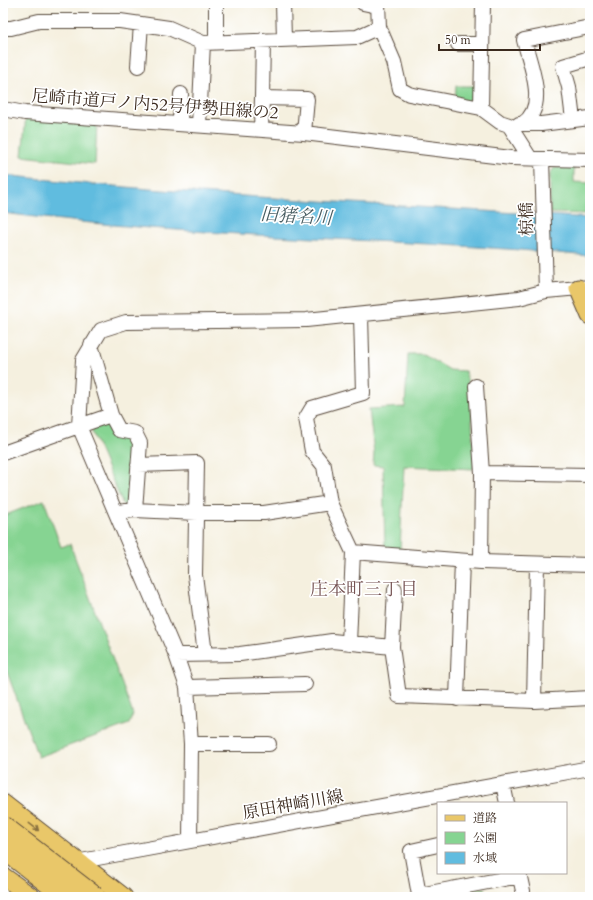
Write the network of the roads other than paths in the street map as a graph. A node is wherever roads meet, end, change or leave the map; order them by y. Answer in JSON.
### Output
{"nodes":[{"id":1,"x":283,"y":3,"type":"edge"},
{"id":2,"x":363,"y":3,"type":"edge"},
{"id":3,"x":483,"y":3,"type":"edge"},
{"id":4,"x":216,"y":4,"type":"edge"},
{"id":5,"x":378,"y":4,"type":"edge"},
{"id":6,"x":141,"y":24,"type":"junction"},
{"id":7,"x":380,"y":26,"type":"junction"},
{"id":8,"x":590,"y":27,"type":"edge"},
{"id":9,"x":3,"y":28,"type":"edge"},
{"id":10,"x":284,"y":39,"type":"junction"},
{"id":11,"x":263,"y":40,"type":"junction"},
{"id":12,"x":209,"y":42,"type":"junction"},
{"id":13,"x":458,"y":44,"type":"dead end"},
{"id":14,"x":482,"y":44,"type":"junction"},
{"id":15,"x":590,"y":58,"type":"edge"},
{"id":16,"x":138,"y":66,"type":"dead end"},
{"id":17,"x":181,"y":94,"type":"dead end"},
{"id":18,"x":262,"y":98,"type":"junction"},
{"id":19,"x":481,"y":108,"type":"junction"},
{"id":20,"x":3,"y":109,"type":"edge"},
{"id":21,"x":590,"y":118,"type":"edge"},
{"id":22,"x":573,"y":120,"type":"junction"},
{"id":23,"x":180,"y":124,"type":"junction"},
{"id":24,"x":515,"y":124,"type":"junction"},
{"id":25,"x":199,"y":125,"type":"junction"},
{"id":26,"x":261,"y":130,"type":"junction"},
{"id":27,"x":304,"y":133,"type":"junction"},
{"id":28,"x":536,"y":158,"type":"junction"},
{"id":29,"x":590,"y":160,"type":"edge"},
{"id":30,"x":546,"y":284,"type":"junction"},
{"id":31,"x":584,"y":288,"type":"edge"},
{"id":32,"x":361,"y":315,"type":"junction"},
{"id":33,"x":590,"y":316,"type":"edge"},
{"id":34,"x":91,"y":345,"type":"junction"},
{"id":35,"x":476,"y":386,"type":"dead end"},
{"id":36,"x":111,"y":415,"type":"junction"},
{"id":37,"x":79,"y":426,"type":"junction"},
{"id":38,"x":3,"y":453,"type":"edge"},
{"id":39,"x":138,"y":464,"type":"junction"},
{"id":40,"x":482,"y":473,"type":"junction"},
{"id":41,"x":590,"y":474,"type":"edge"},
{"id":42,"x":330,"y":504,"type":"junction"},
{"id":43,"x":134,"y":510,"type":"junction"},
{"id":44,"x":117,"y":512,"type":"junction"},
{"id":45,"x":197,"y":513,"type":"junction"},
{"id":46,"x":353,"y":552,"type":"junction"},
{"id":47,"x":462,"y":561,"type":"junction"},
{"id":48,"x":481,"y":562,"type":"junction"},
{"id":49,"x":537,"y":564,"type":"junction"},
{"id":50,"x":590,"y":565,"type":"edge"},
{"id":51,"x":395,"y":589,"type":"dead end"},
{"id":52,"x":350,"y":643,"type":"junction"},
{"id":53,"x":392,"y":647,"type":"junction"},
{"id":54,"x":205,"y":654,"type":"junction"},
{"id":55,"x":176,"y":655,"type":"junction"},
{"id":56,"x":305,"y":684,"type":"dead end"},
{"id":57,"x":187,"y":687,"type":"junction"},
{"id":58,"x":457,"y":698,"type":"junction"},
{"id":59,"x":590,"y":698,"type":"edge"},
{"id":60,"x":534,"y":702,"type":"junction"},
{"id":61,"x":191,"y":744,"type":"junction"},
{"id":62,"x":269,"y":744,"type":"dead end"},
{"id":63,"x":590,"y":768,"type":"edge"},
{"id":64,"x":503,"y":784,"type":"junction"},
{"id":65,"x":506,"y":802,"type":"edge"},
{"id":66,"x":3,"y":803,"type":"edge"},
{"id":67,"x":3,"y":826,"type":"edge"},
{"id":68,"x":190,"y":841,"type":"junction"},
{"id":69,"x":437,"y":845,"type":"edge"},
{"id":70,"x":3,"y":848,"type":"edge"},
{"id":71,"x":78,"y":861,"type":"junction"},
{"id":72,"x":3,"y":875,"type":"edge"},
{"id":73,"x":520,"y":875,"type":"edge"},
{"id":74,"x":523,"y":891,"type":"dead end"},
{"id":75,"x":32,"y":897,"type":"edge"},
{"id":76,"x":66,"y":897,"type":"edge"},
{"id":77,"x":95,"y":897,"type":"edge"},
{"id":78,"x":124,"y":897,"type":"edge"}],
"edges":[{"from":1,"to":10,"type":"street"},
{"from":2,"to":5,"type":"street"},
{"from":3,"to":14,"type":"street"},
{"from":4,"to":12,"type":"street"},
{"from":5,"to":7,"type":"street"},
{"from":6,"to":9,"type":"street"},
{"from":6,"to":12,"type":"street"},
{"from":6,"to":16,"type":"street"},
{"from":7,"to":10,"type":"street"},
{"from":7,"to":19,"type":"street"},
{"from":8,"to":24,"type":"street"},
{"from":10,"to":11,"type":"street"},
{"from":11,"to":12,"type":"street"},
{"from":11,"to":18,"type":"street"},
{"from":12,"to":25,"type":"street"},
{"from":13,"to":14,"type":"street"},
{"from":14,"to":19,"type":"street"},
{"from":15,"to":22,"type":"street"},
{"from":17,"to":23,"type":"street"},
{"from":18,"to":26,"type":"street"},
{"from":18,"to":27,"type":"street"},
{"from":19,"to":24,"type":"street"},
{"from":20,"to":23,"type":"street","name":"尼崎市道戸ノ内52号伊勢田線の2"},
{"from":21,"to":22,"type":"street"},
{"from":22,"to":24,"type":"street"},
{"from":23,"to":25,"type":"street","name":"尼崎市道戸ノ内52号伊勢田線の2"},
{"from":24,"to":28,"type":"street"},
{"from":25,"to":26,"type":"street","name":"尼崎市道戸ノ内52号伊勢田線の2"},
{"from":26,"to":27,"type":"street","name":"尼崎市道戸ノ内52号伊勢田線の2"},
{"from":27,"to":28,"type":"street","name":"尼崎市道戸ノ内52号伊勢田線の2"},
{"from":28,"to":29,"type":"street","name":"尼崎市道戸ノ内52号伊勢田線の2"},
{"from":28,"to":30,"type":"street","name":"椋橋"},
{"from":30,"to":31,"type":"street"},
{"from":30,"to":32,"type":"street"},
{"from":31,"to":33,"type":"main road"},
{"from":32,"to":34,"type":"street"},
{"from":32,"to":42,"type":"street"},
{"from":34,"to":36,"type":"street"},
{"from":34,"to":37,"type":"street"},
{"from":35,"to":40,"type":"street"},
{"from":36,"to":37,"type":"street"},
{"from":36,"to":39,"type":"street"},
{"from":37,"to":38,"type":"street"},
{"from":37,"to":44,"type":"street"},
{"from":39,"to":43,"type":"street"},
{"from":39,"to":45,"type":"street"},
{"from":40,"to":41,"type":"street"},
{"from":40,"to":48,"type":"street"},
{"from":42,"to":45,"type":"street"},
{"from":42,"to":46,"type":"street"},
{"from":43,"to":44,"type":"street"},
{"from":43,"to":45,"type":"street"},
{"from":44,"to":55,"type":"street"},
{"from":45,"to":54,"type":"street"},
{"from":46,"to":47,"type":"street"},
{"from":46,"to":52,"type":"street"},
{"from":47,"to":48,"type":"street"},
{"from":47,"to":58,"type":"street"},
{"from":48,"to":49,"type":"street"},
{"from":49,"to":50,"type":"street"},
{"from":49,"to":60,"type":"street"},
{"from":51,"to":53,"type":"street"},
{"from":52,"to":53,"type":"street"},
{"from":52,"to":54,"type":"street"},
{"from":53,"to":58,"type":"street"},
{"from":54,"to":55,"type":"street"},
{"from":55,"to":57,"type":"street"},
{"from":56,"to":57,"type":"street"},
{"from":57,"to":61,"type":"street"},
{"from":58,"to":60,"type":"street"},
{"from":59,"to":60,"type":"street"},
{"from":61,"to":62,"type":"street"},
{"from":61,"to":68,"type":"street"},
{"from":63,"to":64,"type":"street","name":"原田神崎川線"},
{"from":64,"to":65,"type":"street"},
{"from":64,"to":68,"type":"street","name":"原田神崎川線"},
{"from":66,"to":71,"type":"main road","one_way":true},
{"from":67,"to":77,"type":"highway","bridge":true},
{"from":68,"to":71,"type":"street","name":"原田神崎川線"},
{"from":69,"to":73,"type":"street"},
{"from":70,"to":76,"type":"highway","bridge":true},
{"from":71,"to":72,"type":"street","name":"原田神崎川線"},
{"from":71,"to":78,"type":"main road"},
{"from":72,"to":75,"type":"main road"},
{"from":73,"to":74,"type":"street"}]}
